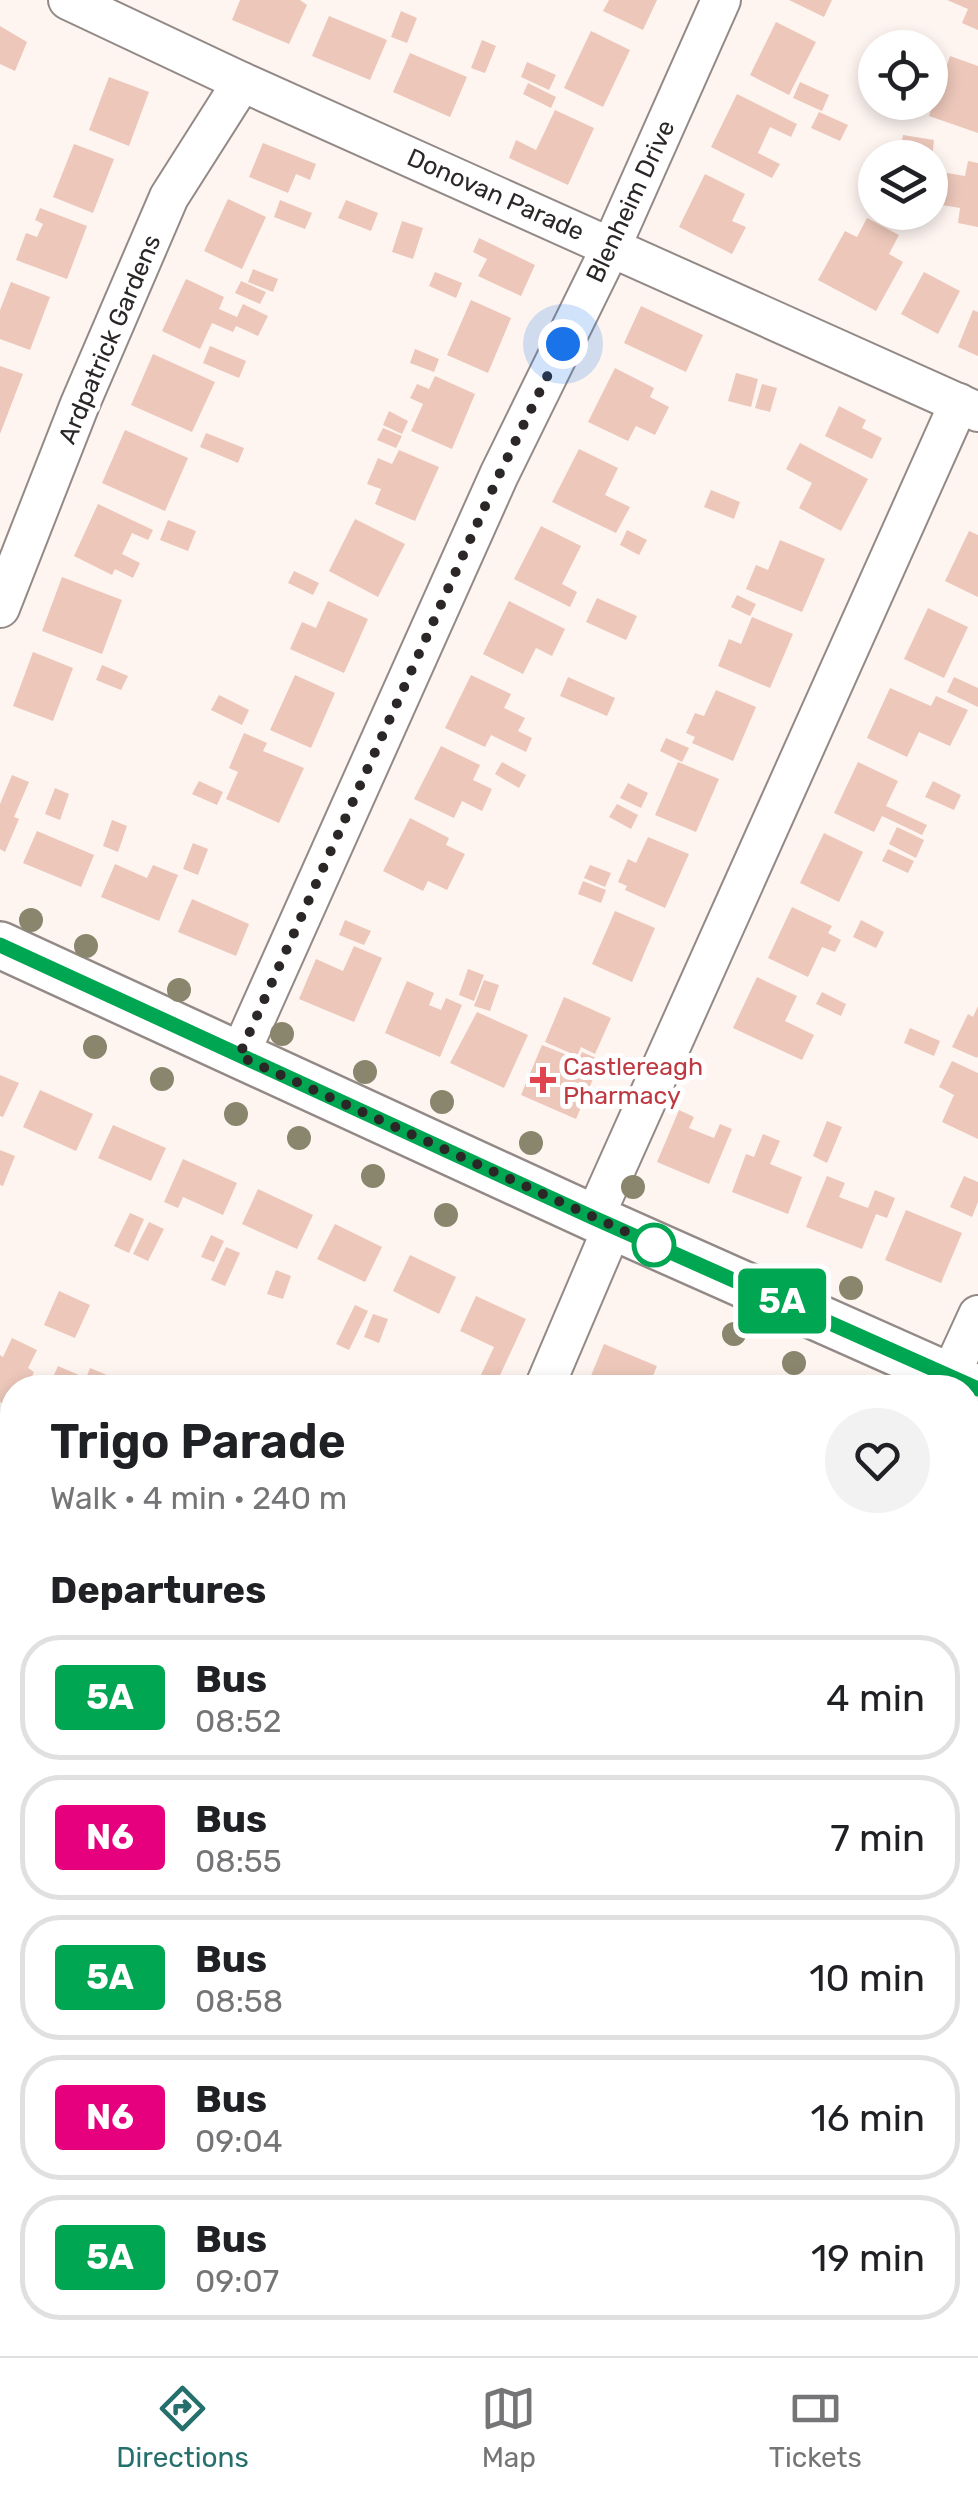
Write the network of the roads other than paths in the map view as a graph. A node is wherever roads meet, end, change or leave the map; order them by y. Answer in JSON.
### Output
{"nodes":[{"id":1,"x":68,"y":0,"type":"edge"},
{"id":2,"x":721,"y":0,"type":"edge"},
{"id":3,"x":242,"y":82,"type":"junction"},
{"id":4,"x":612,"y":245,"type":"junction"},
{"id":5,"x":969,"y":408,"type":"edge"},
{"id":6,"x":0,"y":608,"type":"edge"},
{"id":7,"x":0,"y":945,"type":"edge"},
{"id":8,"x":239,"y":1056,"type":"junction"},
{"id":9,"x":604,"y":1222,"type":"junction"},
{"id":10,"x":978,"y":1315,"type":"edge"},
{"id":11,"x":549,"y":1375,"type":"edge"},
{"id":12,"x":946,"y":1375,"type":"edge"},
{"id":13,"x":966,"y":1375,"type":"edge"}],
"edges":[{"from":1,"to":3,"type":"street","name":"Donovan Parade"},
{"from":2,"to":4,"type":"street","name":"Blenheim Drive"},
{"from":3,"to":4,"type":"street","name":"Donovan Parade"},
{"from":3,"to":6,"type":"street","name":"Ardpatrick Gardens"},
{"from":4,"to":5,"type":"street","name":"Donovan Parade"},
{"from":4,"to":8,"type":"street","name":"Blenheim Drive"},
{"from":5,"to":9,"type":"street"},
{"from":7,"to":8,"type":"main road"},
{"from":8,"to":9,"type":"main road"},
{"from":9,"to":11,"type":"street"},
{"from":9,"to":12,"type":"main road"},
{"from":10,"to":13,"type":"street"}]}
